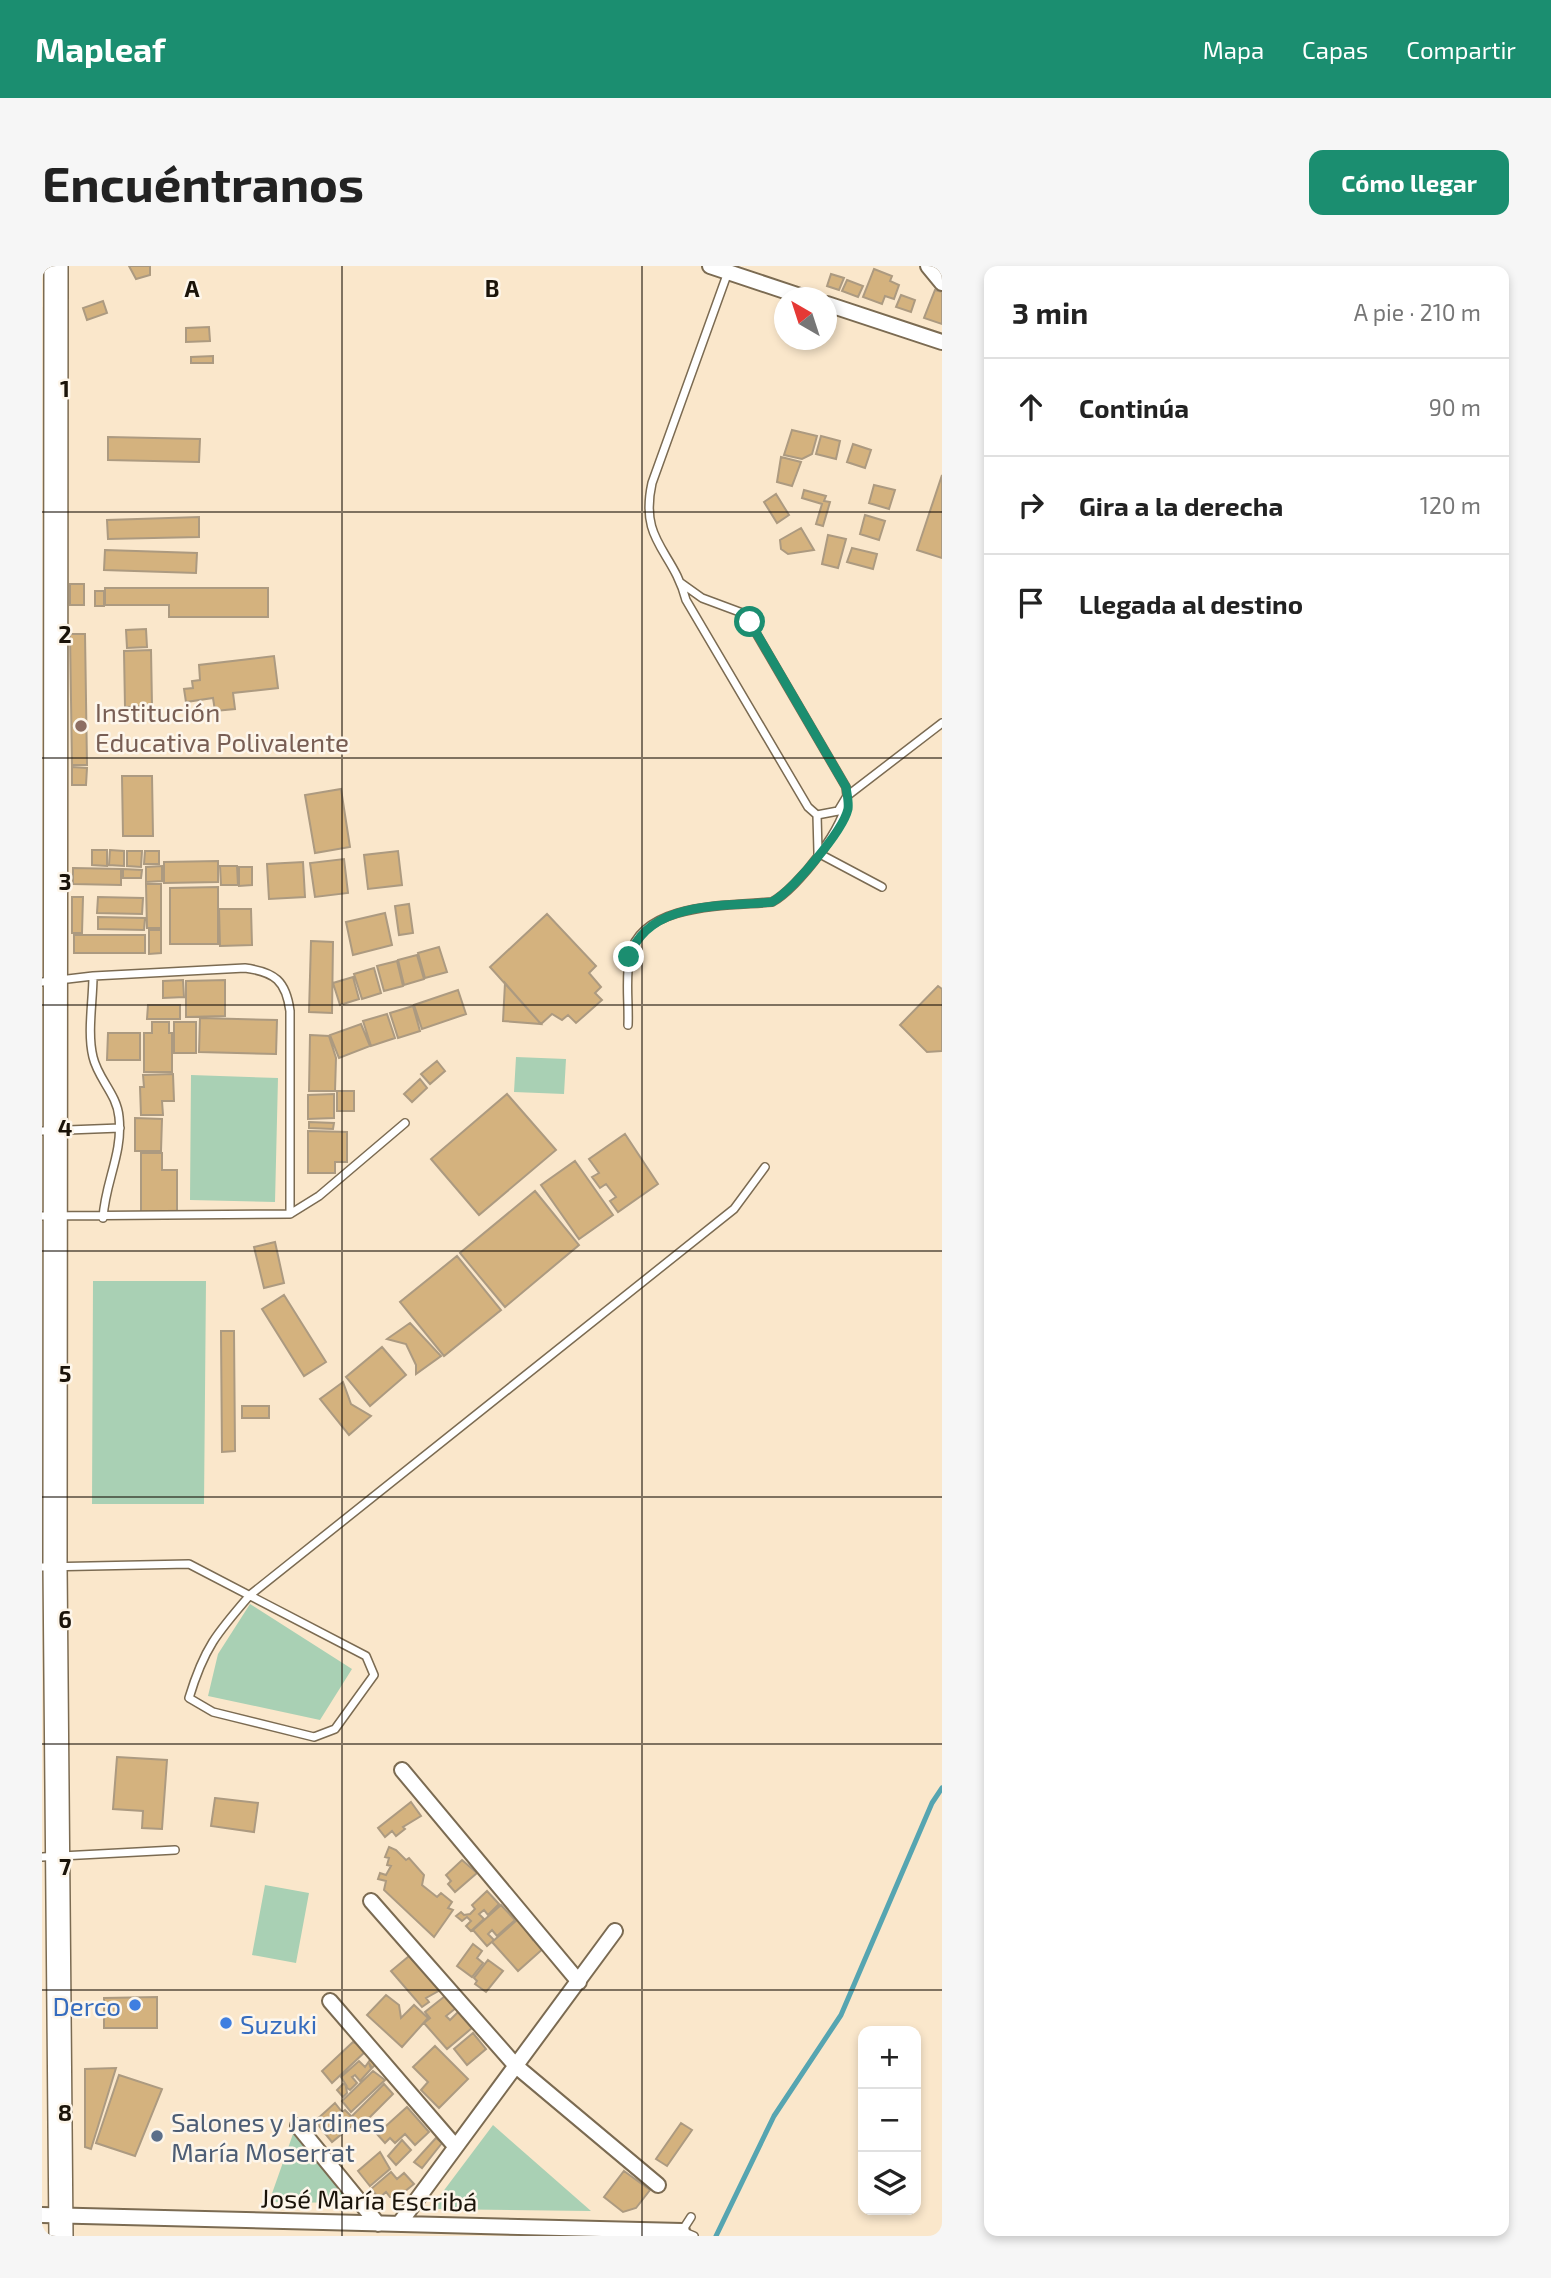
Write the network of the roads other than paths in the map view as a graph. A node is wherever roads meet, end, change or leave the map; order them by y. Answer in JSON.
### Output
{"nodes":[{"id":1,"x":56,"y":266,"type":"edge"},
{"id":2,"x":710,"y":266,"type":"edge"},
{"id":3,"x":928,"y":266,"type":"edge"},
{"id":4,"x":728,"y":272,"type":"junction"},
{"id":5,"x":942,"y":283,"type":"edge"},
{"id":6,"x":774,"y":287,"type":"edge"},
{"id":7,"x":837,"y":307,"type":"edge"},
{"id":8,"x":942,"y":342,"type":"edge"},
{"id":9,"x":681,"y":583,"type":"junction"},
{"id":10,"x":942,"y":723,"type":"edge"},
{"id":11,"x":848,"y":796,"type":"junction"},
{"id":12,"x":817,"y":815,"type":"junction"},
{"id":13,"x":818,"y":853,"type":"junction"},
{"id":14,"x":882,"y":887,"type":"dead end"},
{"id":15,"x":93,"y":976,"type":"junction"},
{"id":16,"x":49,"y":982,"type":"edge"},
{"id":17,"x":628,"y":1025,"type":"dead end"},
{"id":18,"x":405,"y":1122,"type":"dead end"},
{"id":19,"x":120,"y":1128,"type":"junction"},
{"id":20,"x":50,"y":1131,"type":"edge"},
{"id":21,"x":765,"y":1167,"type":"dead end"},
{"id":22,"x":290,"y":1214,"type":"junction"},
{"id":23,"x":50,"y":1216,"type":"edge"},
{"id":24,"x":103,"y":1218,"type":"junction"},
{"id":25,"x":49,"y":1445,"type":"edge"},
{"id":26,"x":49,"y":1567,"type":"edge"},
{"id":27,"x":250,"y":1595,"type":"junction"},
{"id":28,"x":402,"y":1770,"type":"dead end"},
{"id":29,"x":175,"y":1850,"type":"dead end"},
{"id":30,"x":50,"y":1857,"type":"edge"},
{"id":31,"x":371,"y":1901,"type":"dead end"},
{"id":32,"x":615,"y":1931,"type":"dead end"},
{"id":33,"x":579,"y":1982,"type":"junction"},
{"id":34,"x":330,"y":2000,"type":"dead end"},
{"id":35,"x":516,"y":2066,"type":"junction"},
{"id":36,"x":298,"y":2126,"type":"dead end"},
{"id":37,"x":455,"y":2146,"type":"junction"},
{"id":38,"x":658,"y":2185,"type":"dead end"},
{"id":39,"x":691,"y":2217,"type":"dead end"},
{"id":40,"x":55,"y":2222,"type":"edge"},
{"id":41,"x":378,"y":2224,"type":"junction"},
{"id":42,"x":398,"y":2224,"type":"junction"},
{"id":43,"x":678,"y":2234,"type":"edge"}],
"edges":[{"from":1,"to":16,"type":"main road"},
{"from":2,"to":4,"type":"street"},
{"from":3,"to":5,"type":"street"},
{"from":4,"to":6,"type":"street"},
{"from":4,"to":9,"type":"lane"},
{"from":7,"to":8,"type":"street"},
{"from":9,"to":11,"type":"lane"},
{"from":9,"to":12,"type":"lane"},
{"from":10,"to":11,"type":"lane"},
{"from":11,"to":12,"type":"lane"},
{"from":11,"to":13,"type":"lane"},
{"from":12,"to":13,"type":"lane"},
{"from":13,"to":14,"type":"lane"},
{"from":13,"to":17,"type":"lane"},
{"from":15,"to":16,"type":"lane"},
{"from":15,"to":19,"type":"lane"},
{"from":15,"to":22,"type":"lane"},
{"from":16,"to":20,"type":"main road"},
{"from":18,"to":22,"type":"lane"},
{"from":19,"to":20,"type":"lane"},
{"from":19,"to":24,"type":"lane"},
{"from":20,"to":23,"type":"main road"},
{"from":21,"to":27,"type":"lane"},
{"from":22,"to":24,"type":"lane"},
{"from":23,"to":24,"type":"lane"},
{"from":23,"to":25,"type":"main road"},
{"from":25,"to":26,"type":"main road"},
{"from":26,"to":27,"type":"lane"},
{"from":26,"to":30,"type":"main road"},
{"from":27,"to":27,"type":"lane"},
{"from":28,"to":33,"type":"street"},
{"from":29,"to":30,"type":"lane"},
{"from":30,"to":40,"type":"main road"},
{"from":31,"to":35,"type":"street"},
{"from":32,"to":33,"type":"street"},
{"from":33,"to":35,"type":"street"},
{"from":34,"to":37,"type":"street"},
{"from":35,"to":37,"type":"street"},
{"from":35,"to":38,"type":"street"},
{"from":36,"to":41,"type":"street"},
{"from":37,"to":42,"type":"street"},
{"from":39,"to":43,"type":"lane"},
{"from":40,"to":41,"type":"street","name":"José María Escribá"},
{"from":41,"to":42,"type":"street","name":"José María Escribá"},
{"from":42,"to":43,"type":"street","name":"José María Escribá"}]}
